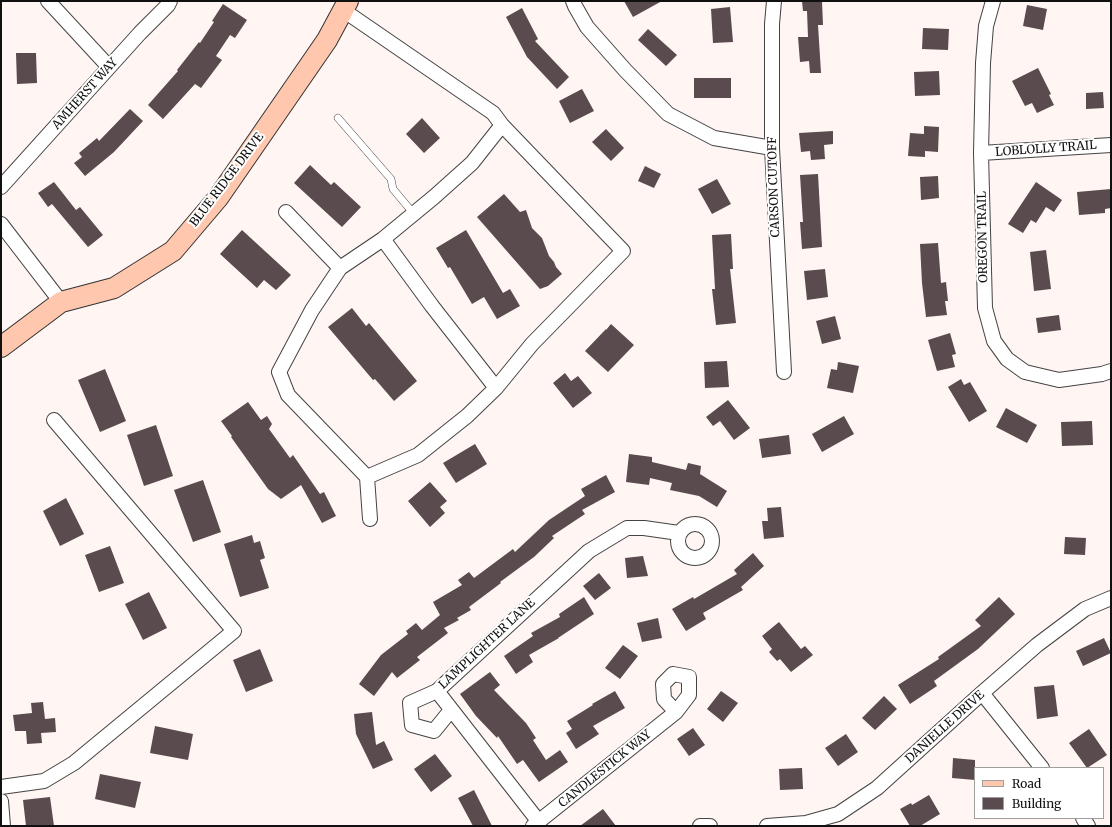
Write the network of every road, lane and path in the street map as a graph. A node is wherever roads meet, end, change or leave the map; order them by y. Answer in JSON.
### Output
{"nodes":[{"id":1,"x":48,"y":1,"type":"edge"},
{"id":2,"x":170,"y":1,"type":"edge"},
{"id":3,"x":573,"y":1,"type":"edge"},
{"id":4,"x":774,"y":1,"type":"edge"},
{"id":5,"x":992,"y":1,"type":"edge"},
{"id":6,"x":346,"y":6,"type":"edge"},
{"id":7,"x":109,"y":68,"type":"junction"},
{"id":8,"x":338,"y":118,"type":"dead end"},
{"id":9,"x":502,"y":125,"type":"junction"},
{"id":10,"x":1111,"y":145,"type":"edge"},
{"id":11,"x":772,"y":148,"type":"junction"},
{"id":12,"x":981,"y":153,"type":"junction"},
{"id":13,"x":1,"y":187,"type":"edge"},
{"id":14,"x":286,"y":212,"type":"dead end"},
{"id":15,"x":414,"y":214,"type":"junction"},
{"id":16,"x":1,"y":224,"type":"edge"},
{"id":17,"x":383,"y":239,"type":"junction"},
{"id":18,"x":340,"y":268,"type":"junction"},
{"id":19,"x":61,"y":302,"type":"junction"},
{"id":20,"x":1,"y":347,"type":"edge"},
{"id":21,"x":1111,"y":371,"type":"edge"},
{"id":22,"x":784,"y":372,"type":"dead end"},
{"id":23,"x":496,"y":388,"type":"junction"},
{"id":24,"x":54,"y":420,"type":"dead end"},
{"id":25,"x":367,"y":477,"type":"junction"},
{"id":26,"x":370,"y":519,"type":"dead end"},
{"id":27,"x":679,"y":533,"type":"dead end"},
{"id":28,"x":1111,"y":598,"type":"edge"},
{"id":29,"x":437,"y":691,"type":"junction"},
{"id":30,"x":982,"y":693,"type":"junction"},
{"id":31,"x":451,"y":710,"type":"junction"},
{"id":32,"x":676,"y":712,"type":"dead end"},
{"id":33,"x":1041,"y":767,"type":"edge"},
{"id":34,"x":1,"y":787,"type":"edge"},
{"id":35,"x":1,"y":801,"type":"edge"},
{"id":36,"x":536,"y":824,"type":"edge"},
{"id":37,"x":3,"y":826,"type":"edge"},
{"id":38,"x":700,"y":826,"type":"edge"},
{"id":39,"x":710,"y":826,"type":"edge"},
{"id":40,"x":767,"y":826,"type":"edge"}],
"edges":[{"from":1,"to":7,"type":"street"},
{"from":2,"to":7,"type":"street","name":"AMHERST WAY"},
{"from":3,"to":11,"type":"street"},
{"from":4,"to":11,"type":"street","name":"CARSON CUTOFF"},
{"from":5,"to":12,"type":"street","name":"OREGON TRAIL"},
{"from":6,"to":9,"type":"street"},
{"from":6,"to":19,"type":"street","name":"BLUE RIDGE DRIVE"},
{"from":7,"to":13,"type":"street","name":"AMHERST WAY"},
{"from":8,"to":15,"type":"lane"},
{"from":9,"to":15,"type":"street"},
{"from":9,"to":23,"type":"street"},
{"from":10,"to":12,"type":"street","name":"LOBLOLLY TRAIL"},
{"from":11,"to":22,"type":"street","name":"CARSON CUTOFF"},
{"from":12,"to":21,"type":"street","name":"OREGON TRAIL"},
{"from":14,"to":18,"type":"street"},
{"from":15,"to":17,"type":"street"},
{"from":16,"to":19,"type":"street"},
{"from":17,"to":18,"type":"street"},
{"from":17,"to":23,"type":"street"},
{"from":18,"to":25,"type":"street"},
{"from":19,"to":20,"type":"street","name":"BLUE RIDGE DRIVE"},
{"from":23,"to":25,"type":"street"},
{"from":24,"to":34,"type":"street"},
{"from":25,"to":26,"type":"street"},
{"from":27,"to":29,"type":"street","name":"LAMPLIGHTER LANE"},
{"from":28,"to":30,"type":"street","name":"DANIELLE DRIVE"},
{"from":29,"to":31,"type":"street","name":"LAMPLIGHTER LANE"},
{"from":29,"to":31,"type":"street"},
{"from":30,"to":33,"type":"street"},
{"from":30,"to":40,"type":"street","name":"DANIELLE DRIVE"},
{"from":31,"to":36,"type":"street","name":"LAMPLIGHTER LANE"},
{"from":32,"to":36,"type":"street","name":"CANDLESTICK WAY"},
{"from":35,"to":37,"type":"street"},
{"from":38,"to":39,"type":"street"}]}
